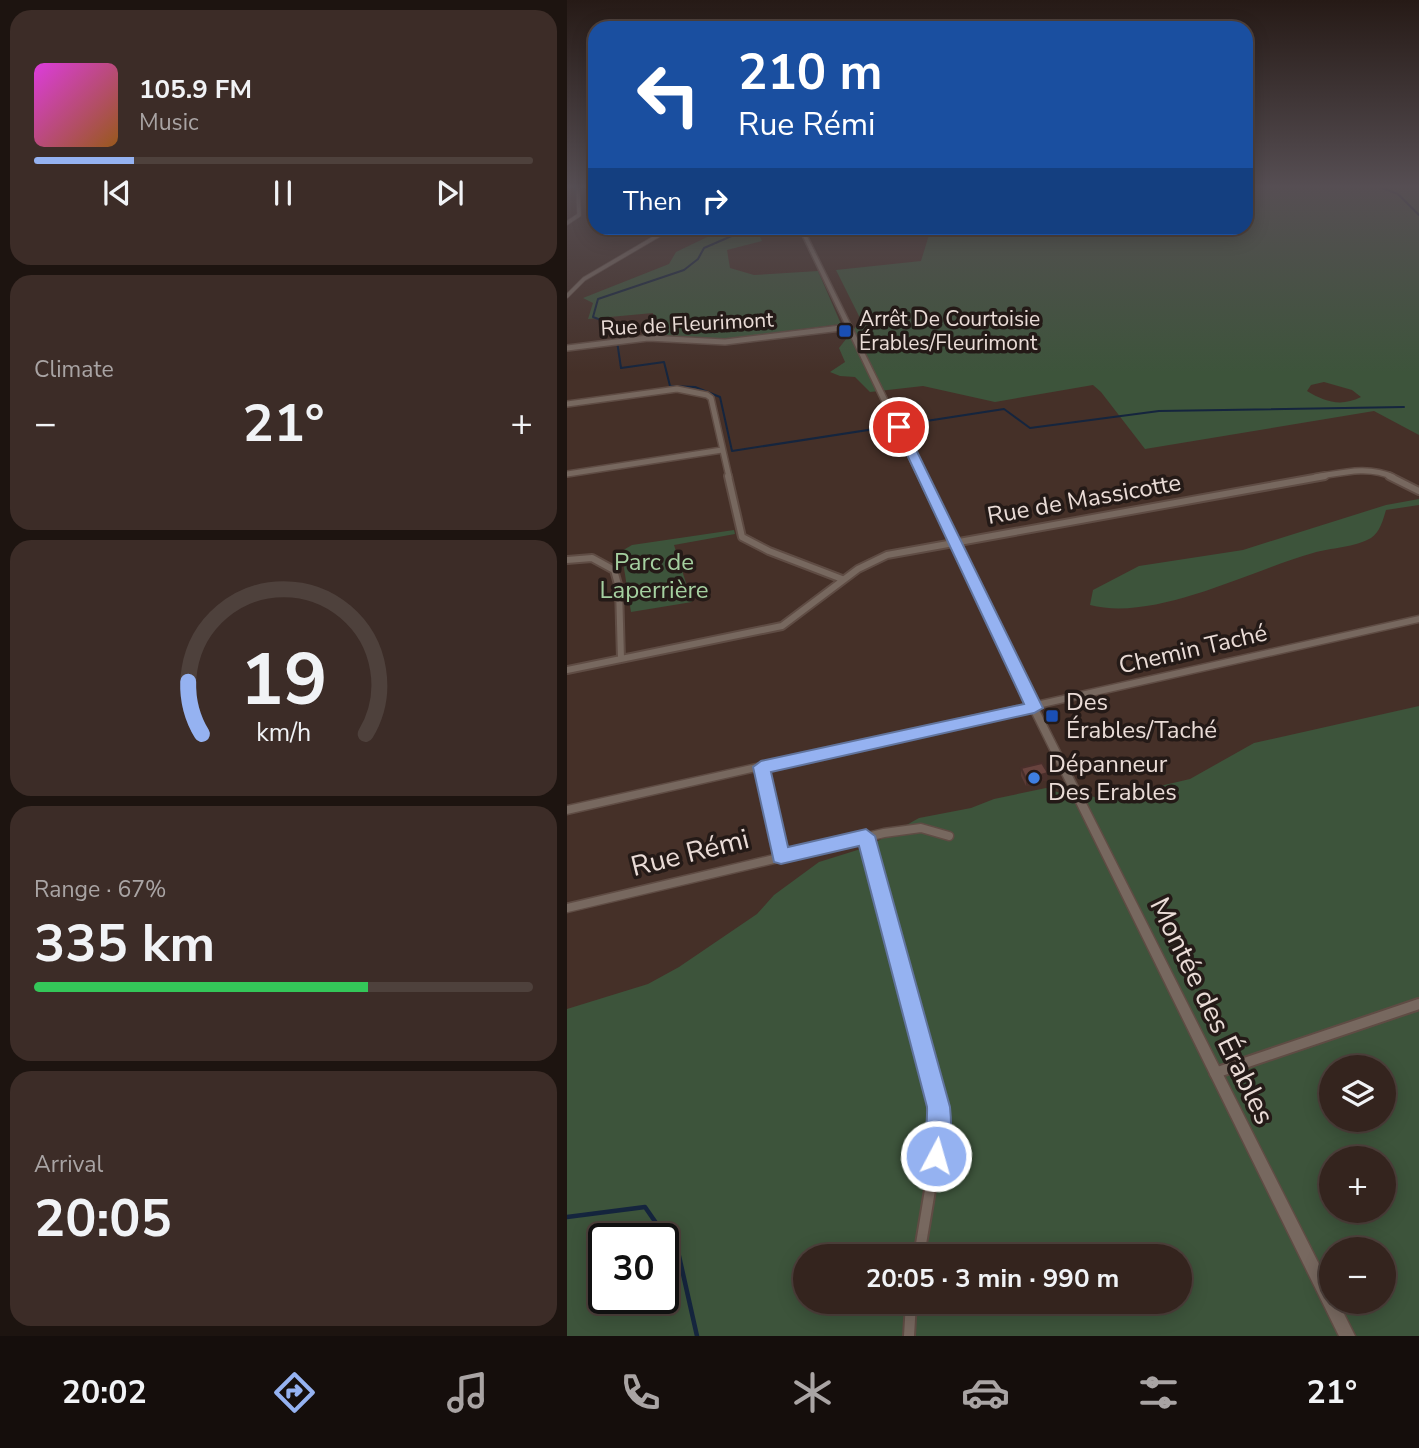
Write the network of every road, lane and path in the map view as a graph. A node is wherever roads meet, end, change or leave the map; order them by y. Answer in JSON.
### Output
{"nodes":[{"id":1,"x":636,"y":248,"type":"edge"},
{"id":2,"x":811,"y":248,"type":"edge"},
{"id":3,"x":567,"y":296,"type":"edge"},
{"id":4,"x":849,"y":327,"type":"junction"},
{"id":5,"x":567,"y":348,"type":"edge"},
{"id":6,"x":567,"y":404,"type":"edge"},
{"id":7,"x":722,"y":450,"type":"junction"},
{"id":8,"x":567,"y":474,"type":"edge"},
{"id":9,"x":1419,"y":491,"type":"edge"},
{"id":10,"x":955,"y":542,"type":"junction"},
{"id":11,"x":567,"y":560,"type":"edge"},
{"id":12,"x":842,"y":579,"type":"junction"},
{"id":13,"x":1419,"y":619,"type":"edge"},
{"id":14,"x":621,"y":659,"type":"junction"},
{"id":15,"x":567,"y":670,"type":"edge"},
{"id":16,"x":1034,"y":708,"type":"junction"},
{"id":17,"x":761,"y":767,"type":"junction"},
{"id":18,"x":567,"y":810,"type":"edge"},
{"id":19,"x":866,"y":836,"type":"junction"},
{"id":20,"x":949,"y":836,"type":"dead end"},
{"id":21,"x":781,"y":856,"type":"junction"},
{"id":22,"x":567,"y":908,"type":"edge"},
{"id":23,"x":1419,"y":1004,"type":"edge"},
{"id":24,"x":1215,"y":1073,"type":"junction"},
{"id":25,"x":921,"y":1244,"type":"edge"},
{"id":26,"x":909,"y":1314,"type":"edge"},
{"id":27,"x":909,"y":1336,"type":"edge"},
{"id":28,"x":1347,"y":1336,"type":"edge"}],
"edges":[{"from":1,"to":3,"type":"street"},
{"from":2,"to":4,"type":"street","name":"Montée des Érables"},
{"from":4,"to":5,"type":"street","name":"Rue de Fleurimont"},
{"from":4,"to":10,"type":"street","name":"Montée des Érables"},
{"from":6,"to":7,"type":"street"},
{"from":7,"to":8,"type":"street"},
{"from":7,"to":12,"type":"street"},
{"from":9,"to":10,"type":"street","name":"Rue de Massicotte"},
{"from":10,"to":12,"type":"street","name":"Rue de Massicotte"},
{"from":10,"to":16,"type":"street","name":"Montée des Érables"},
{"from":11,"to":14,"type":"street"},
{"from":12,"to":14,"type":"street","name":"Rue de Massicotte"},
{"from":13,"to":16,"type":"street","name":"Chemin Taché"},
{"from":14,"to":15,"type":"street","name":"Rue de Massicotte"},
{"from":16,"to":17,"type":"street","name":"Chemin Taché"},
{"from":16,"to":24,"type":"street","name":"Montée des Érables"},
{"from":17,"to":18,"type":"street","name":"Chemin Taché"},
{"from":17,"to":21,"type":"street"},
{"from":19,"to":20,"type":"street","name":"Rue Rémi"},
{"from":19,"to":21,"type":"street","name":"Rue Rémi"},
{"from":19,"to":25,"type":"street"},
{"from":21,"to":22,"type":"street","name":"Rue Rémi"},
{"from":23,"to":24,"type":"street"},
{"from":24,"to":28,"type":"street","name":"Montée des Érables"},
{"from":26,"to":27,"type":"street"}]}
